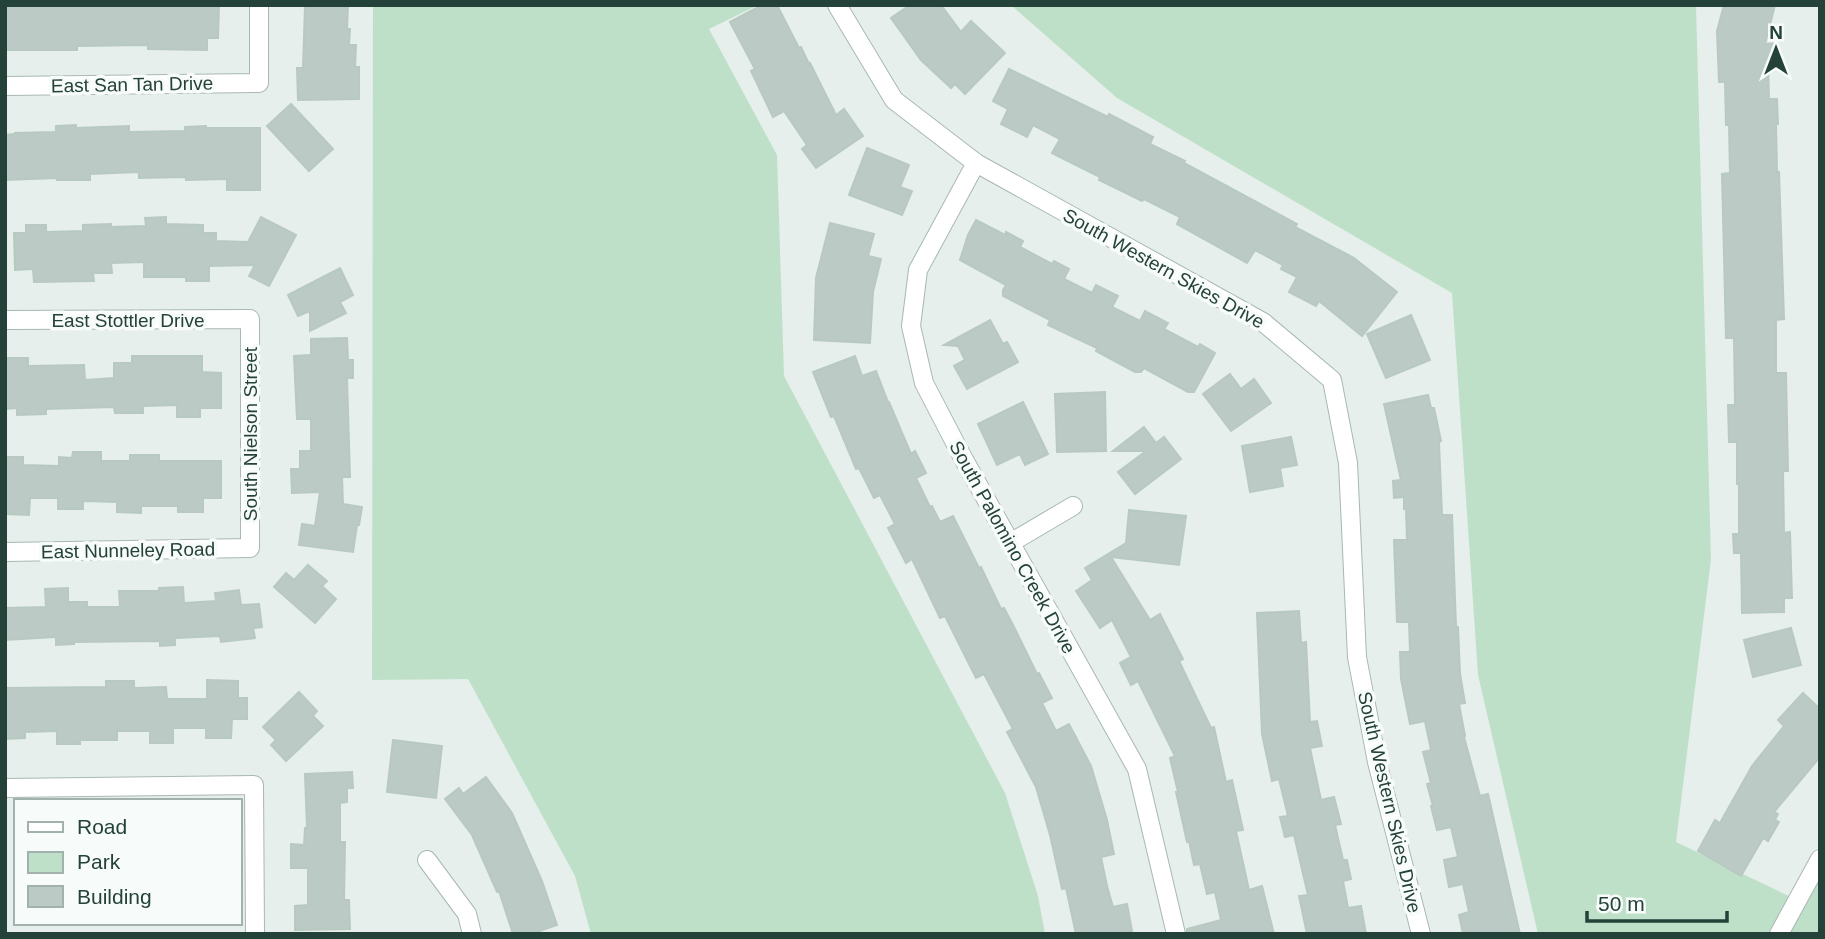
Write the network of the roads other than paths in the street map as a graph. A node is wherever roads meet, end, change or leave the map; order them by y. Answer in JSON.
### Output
{"nodes":[{"id":1,"x":259,"y":5,"type":"edge"},
{"id":2,"x":837,"y":5,"type":"edge"},
{"id":3,"x":5,"y":86,"type":"edge"},
{"id":4,"x":976,"y":163,"type":"junction"},
{"id":5,"x":250,"y":319,"type":"joint"},
{"id":6,"x":5,"y":320,"type":"edge"},
{"id":7,"x":1073,"y":506,"type":"dead end"},
{"id":8,"x":1012,"y":542,"type":"junction"},
{"id":9,"x":250,"y":548,"type":"joint"},
{"id":10,"x":5,"y":552,"type":"edge"},
{"id":11,"x":5,"y":788,"type":"edge"},
{"id":12,"x":1820,"y":859,"type":"edge"},
{"id":13,"x":427,"y":860,"type":"dead end"},
{"id":14,"x":255,"y":934,"type":"edge"},
{"id":15,"x":472,"y":934,"type":"edge"},
{"id":16,"x":1176,"y":934,"type":"edge"},
{"id":17,"x":1420,"y":934,"type":"edge"},
{"id":18,"x":1779,"y":934,"type":"edge"}],
"edges":[{"from":1,"to":3,"type":"street","name":"East San Tan Drive"},
{"from":2,"to":4,"type":"street","name":"South Western Skies Drive"},
{"from":4,"to":8,"type":"street","name":"South Palomino Creek Drive"},
{"from":4,"to":17,"type":"street","name":"South Western Skies Drive"},
{"from":5,"to":6,"type":"street","name":"East Stottler Drive"},
{"from":5,"to":9,"type":"street","name":"South Nielson Street"},
{"from":7,"to":8,"type":"street"},
{"from":8,"to":16,"type":"street","name":"South Palomino Creek Drive"},
{"from":9,"to":10,"type":"street","name":"East Nunneley Road"},
{"from":11,"to":14,"type":"street"},
{"from":12,"to":18,"type":"street"},
{"from":13,"to":15,"type":"street"}]}
